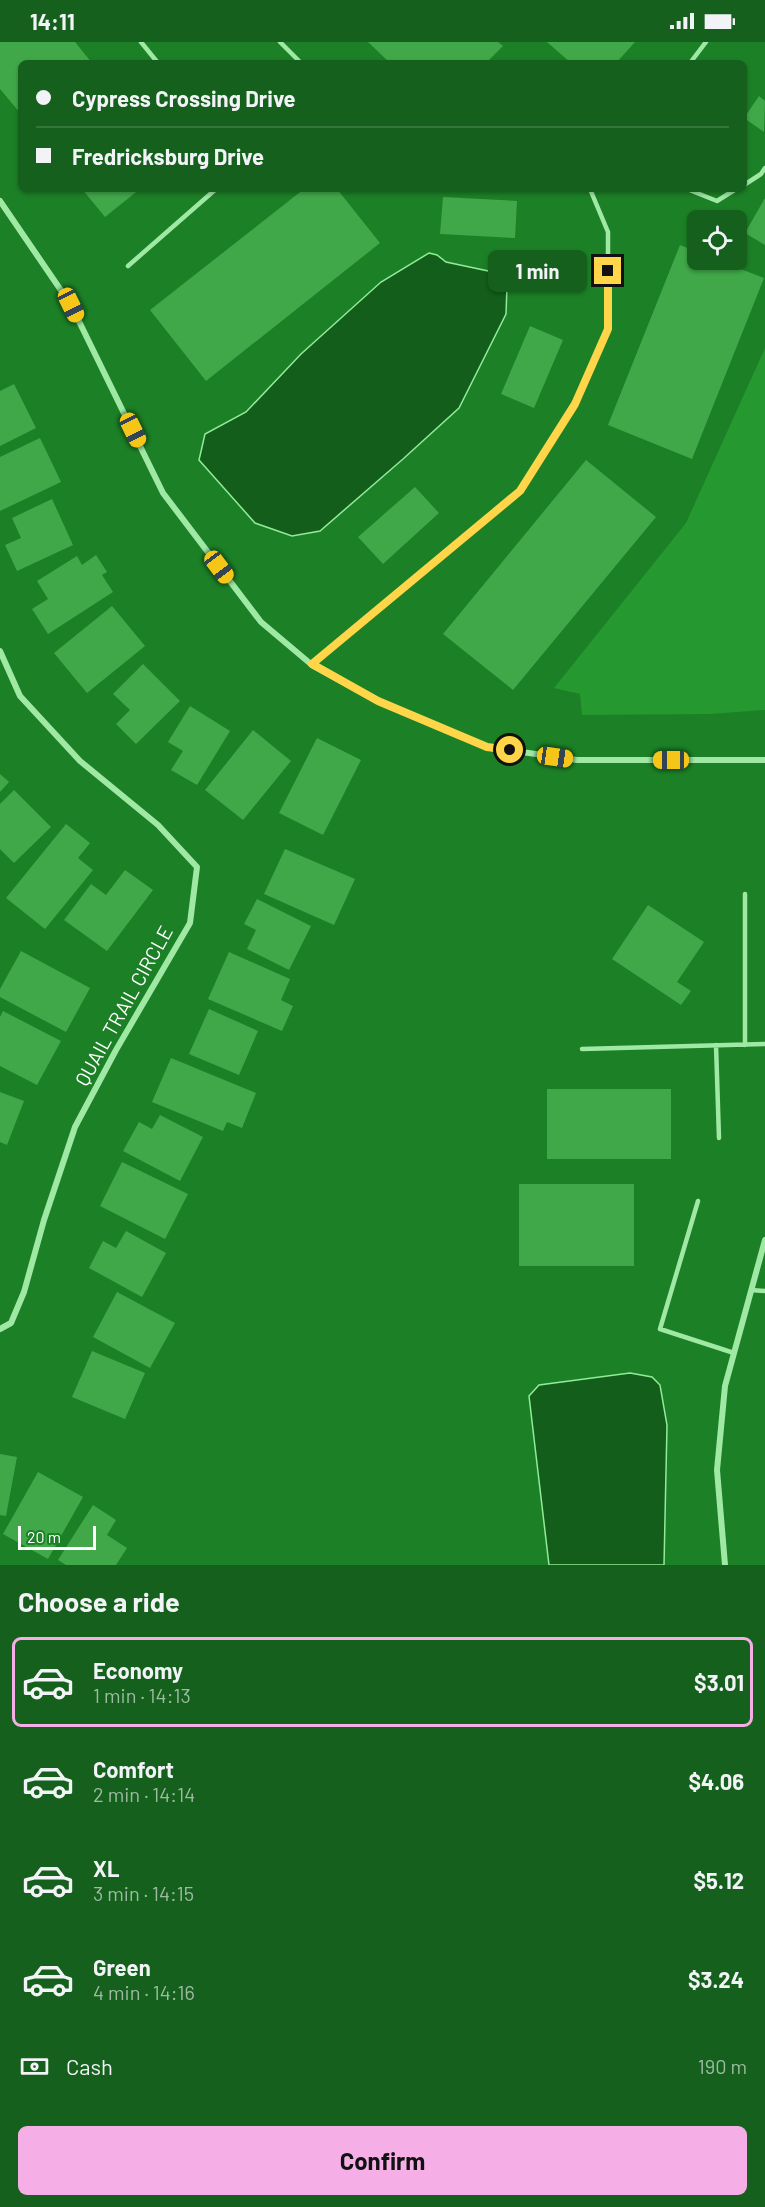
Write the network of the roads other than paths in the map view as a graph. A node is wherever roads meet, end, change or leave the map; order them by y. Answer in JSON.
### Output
{"nodes":[{"id":1,"x":141,"y":42,"type":"edge"},
{"id":2,"x":280,"y":42,"type":"edge"},
{"id":3,"x":706,"y":42,"type":"edge"},
{"id":4,"x":156,"y":60,"type":"edge"},
{"id":5,"x":298,"y":60,"type":"edge"},
{"id":6,"x":692,"y":60,"type":"edge"},
{"id":7,"x":765,"y":168,"type":"edge"},
{"id":8,"x":747,"y":182,"type":"edge"},
{"id":9,"x":213,"y":192,"type":"edge"},
{"id":10,"x":591,"y":192,"type":"edge"},
{"id":11,"x":694,"y":192,"type":"edge"},
{"id":12,"x":731,"y":192,"type":"edge"},
{"id":13,"x":0,"y":201,"type":"edge"},
{"id":14,"x":128,"y":266,"type":"dead end"},
{"id":15,"x":0,"y":651,"type":"edge"},
{"id":16,"x":312,"y":664,"type":"junction"},
{"id":17,"x":765,"y":760,"type":"edge"},
{"id":18,"x":745,"y":894,"type":"dead end"},
{"id":19,"x":765,"y":1044,"type":"edge"},
{"id":20,"x":717,"y":1045,"type":"junction"},
{"id":21,"x":745,"y":1045,"type":"junction"},
{"id":22,"x":582,"y":1049,"type":"dead end"},
{"id":23,"x":719,"y":1138,"type":"dead end"},
{"id":24,"x":698,"y":1201,"type":"dead end"},
{"id":25,"x":765,"y":1240,"type":"edge"},
{"id":26,"x":751,"y":1290,"type":"junction"},
{"id":27,"x":765,"y":1291,"type":"edge"},
{"id":28,"x":0,"y":1329,"type":"edge"},
{"id":29,"x":734,"y":1353,"type":"junction"},
{"id":30,"x":725,"y":1565,"type":"edge"}],
"edges":[{"from":1,"to":4,"type":"lane"},
{"from":2,"to":5,"type":"lane"},
{"from":3,"to":6,"type":"lane"},
{"from":7,"to":8,"type":"lane"},
{"from":9,"to":14,"type":"lane"},
{"from":10,"to":16,"type":"lane"},
{"from":11,"to":12,"type":"lane"},
{"from":13,"to":16,"type":"street"},
{"from":15,"to":28,"type":"street","name":"QUAIL TRAIL CIRCLE"},
{"from":16,"to":17,"type":"street"},
{"from":18,"to":21,"type":"lane"},
{"from":19,"to":21,"type":"lane"},
{"from":20,"to":21,"type":"lane"},
{"from":20,"to":22,"type":"lane"},
{"from":20,"to":23,"type":"lane"},
{"from":24,"to":29,"type":"lane"},
{"from":25,"to":26,"type":"street"},
{"from":26,"to":27,"type":"lane"},
{"from":26,"to":29,"type":"street"},
{"from":29,"to":30,"type":"street"}]}
